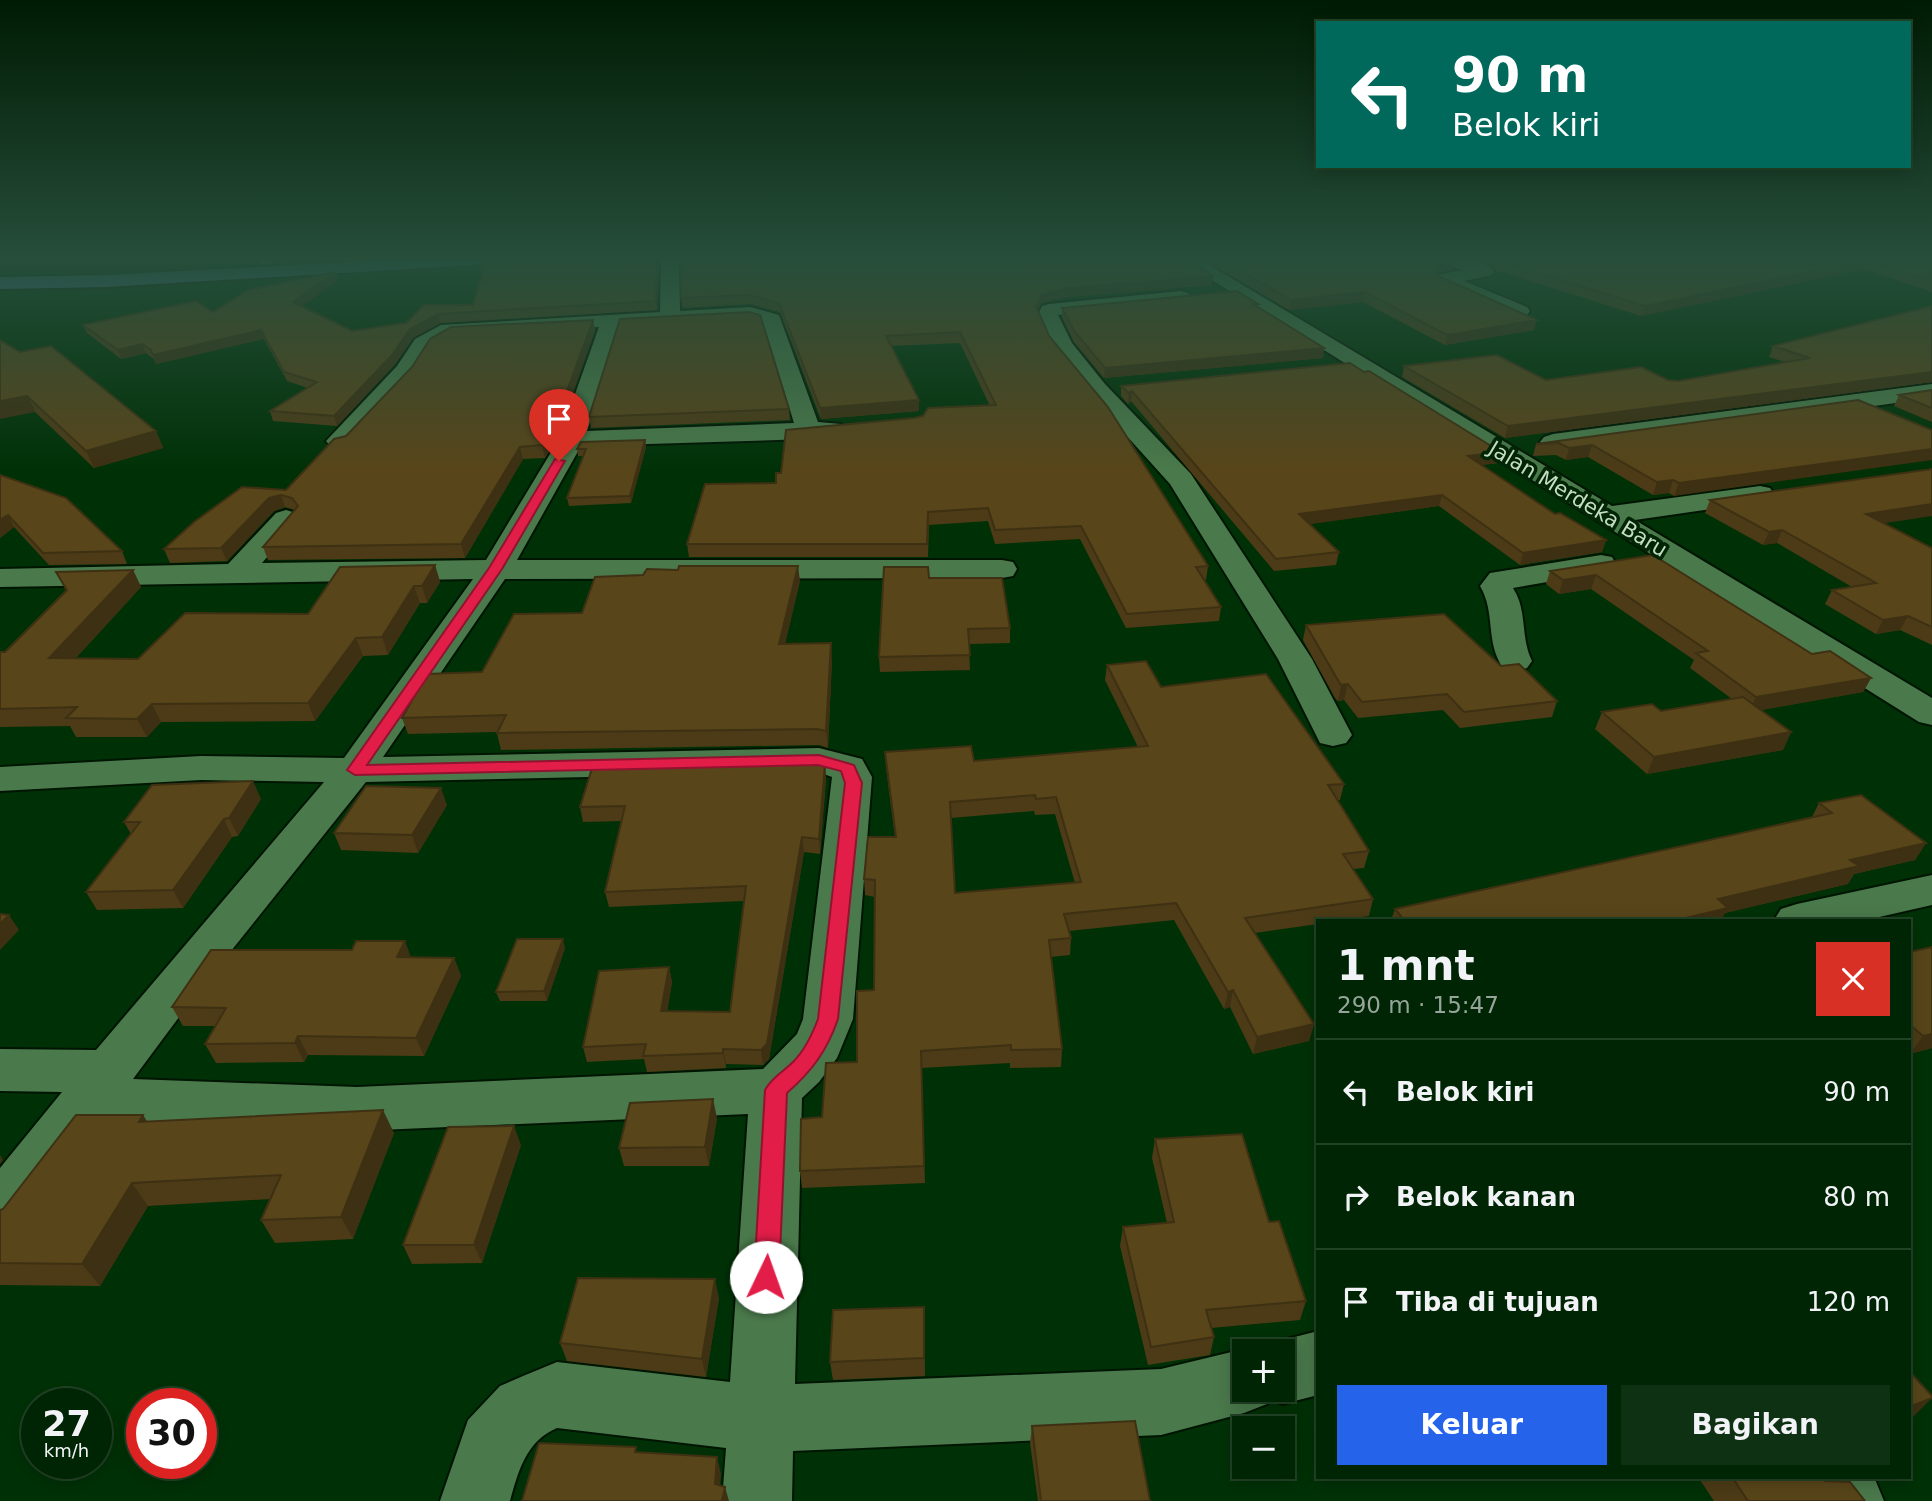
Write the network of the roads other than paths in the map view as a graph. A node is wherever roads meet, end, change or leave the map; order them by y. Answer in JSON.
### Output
{"nodes":[{"id":1,"x":450,"y":330,"type":"edge"},
{"id":2,"x":609,"y":330,"type":"edge"},
{"id":3,"x":776,"y":330,"type":"edge"},
{"id":4,"x":1055,"y":330,"type":"edge"},
{"id":5,"x":1304,"y":330,"type":"edge"},
{"id":6,"x":1359,"y":363,"type":"junction"},
{"id":7,"x":1325,"y":366,"type":"edge"},
{"id":8,"x":1125,"y":386,"type":"edge"},
{"id":9,"x":1097,"y":389,"type":"junction"},
{"id":10,"x":1932,"y":391,"type":"edge"},
{"id":11,"x":1853,"y":400,"type":"junction"},
{"id":12,"x":1895,"y":418,"type":"edge"},
{"id":13,"x":861,"y":426,"type":"edge"},
{"id":14,"x":809,"y":431,"type":"junction"},
{"id":15,"x":572,"y":439,"type":"junction"},
{"id":16,"x":339,"y":441,"type":"edge"},
{"id":17,"x":1496,"y":450,"type":"junction"},
{"id":18,"x":1783,"y":491,"type":"edge"},
{"id":19,"x":1606,"y":516,"type":"junction"},
{"id":20,"x":286,"y":519,"type":"edge"},
{"id":21,"x":1669,"y":554,"type":"junction"},
{"id":22,"x":496,"y":569,"type":"junction"},
{"id":23,"x":1002,"y":569,"type":"dead end"},
{"id":24,"x":237,"y":572,"type":"junction"},
{"id":25,"x":0,"y":578,"type":"edge"},
{"id":26,"x":1515,"y":661,"type":"edge"},
{"id":27,"x":1932,"y":714,"type":"edge"},
{"id":28,"x":1333,"y":735,"type":"dead end"},
{"id":29,"x":355,"y":770,"type":"junction"},
{"id":30,"x":0,"y":779,"type":"edge"},
{"id":31,"x":1932,"y":890,"type":"edge"},
{"id":32,"x":1802,"y":919,"type":"edge"},
{"id":33,"x":0,"y":1070,"type":"edge"},
{"id":34,"x":100,"y":1085,"type":"junction"},
{"id":35,"x":776,"y":1090,"type":"junction"},
{"id":36,"x":0,"y":1212,"type":"edge"},
{"id":37,"x":1316,"y":1364,"type":"edge"},
{"id":38,"x":1295,"y":1369,"type":"edge"},
{"id":39,"x":1232,"y":1384,"type":"edge"},
{"id":40,"x":760,"y":1419,"type":"junction"},
{"id":41,"x":1832,"y":1479,"type":"edge"},
{"id":42,"x":475,"y":1501,"type":"edge"},
{"id":43,"x":757,"y":1501,"type":"edge"},
{"id":44,"x":1849,"y":1501,"type":"edge"}],
"edges":[{"from":1,"to":16,"type":"street"},
{"from":2,"to":15,"type":"street"},
{"from":3,"to":14,"type":"street"},
{"from":4,"to":9,"type":"street"},
{"from":5,"to":6,"type":"street","name":"Jalan Merdeka Baru"},
{"from":6,"to":7,"type":"street"},
{"from":6,"to":17,"type":"street","name":"Jalan Merdeka Baru"},
{"from":8,"to":9,"type":"street"},
{"from":9,"to":28,"type":"street"},
{"from":10,"to":11,"type":"street"},
{"from":11,"to":12,"type":"street"},
{"from":11,"to":17,"type":"street"},
{"from":13,"to":14,"type":"street"},
{"from":14,"to":15,"type":"street"},
{"from":15,"to":22,"type":"street"},
{"from":17,"to":19,"type":"street","name":"Jalan Merdeka Baru"},
{"from":18,"to":19,"type":"street"},
{"from":19,"to":21,"type":"street","name":"Jalan Merdeka Baru"},
{"from":20,"to":24,"type":"street"},
{"from":21,"to":26,"type":"street"},
{"from":21,"to":27,"type":"street","name":"Jalan Merdeka Baru"},
{"from":22,"to":23,"type":"street"},
{"from":22,"to":24,"type":"street"},
{"from":22,"to":29,"type":"street"},
{"from":24,"to":25,"type":"street"},
{"from":29,"to":30,"type":"street"},
{"from":29,"to":34,"type":"street"},
{"from":29,"to":35,"type":"street"},
{"from":31,"to":32,"type":"street"},
{"from":33,"to":34,"type":"street"},
{"from":34,"to":35,"type":"street"},
{"from":34,"to":36,"type":"street"},
{"from":35,"to":40,"type":"street"},
{"from":37,"to":38,"type":"street"},
{"from":39,"to":40,"type":"street"},
{"from":40,"to":42,"type":"street"},
{"from":40,"to":43,"type":"street"},
{"from":41,"to":44,"type":"street"}]}
